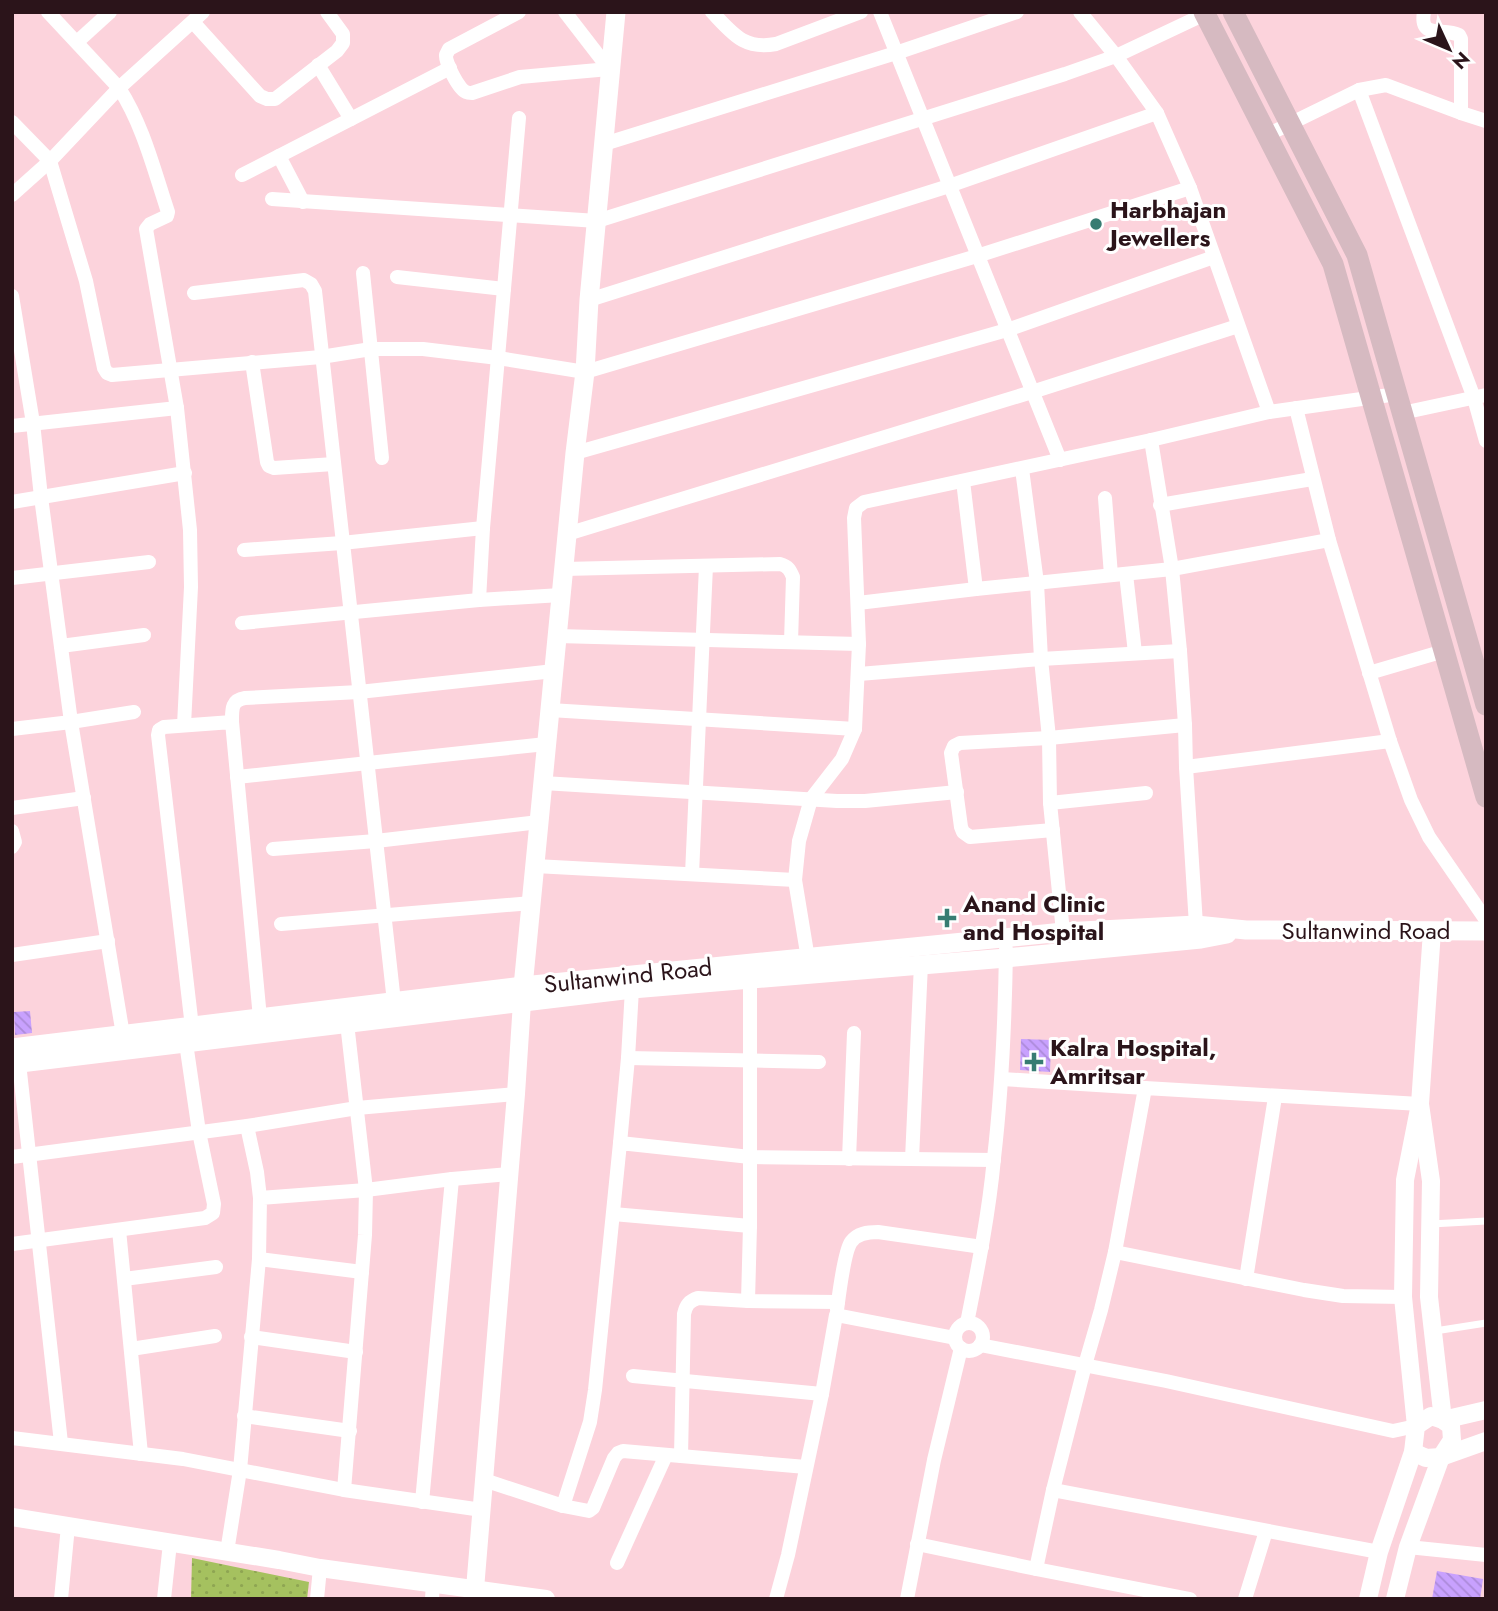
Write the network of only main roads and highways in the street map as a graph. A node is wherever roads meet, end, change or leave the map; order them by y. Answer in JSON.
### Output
{"nodes":[{"id":1,"x":616,"y":12,"type":"edge"},
{"id":2,"x":1233,"y":12,"type":"edge"},
{"id":3,"x":1205,"y":13,"type":"edge"},
{"id":4,"x":1486,"y":705,"type":"edge"},
{"id":5,"x":1486,"y":797,"type":"edge"},
{"id":6,"x":1246,"y":930,"type":"junction"},
{"id":7,"x":1486,"y":932,"type":"edge"},
{"id":8,"x":809,"y":966,"type":"junction"},
{"id":9,"x":522,"y":994,"type":"junction"},
{"id":10,"x":189,"y":1035,"type":"junction"},
{"id":11,"x":14,"y":1058,"type":"edge"}],
"edges":[{"from":1,"to":9,"type":"main road"},
{"from":2,"to":4,"type":"main road"},
{"from":3,"to":5,"type":"main road"},
{"from":6,"to":7,"type":"main road","name":"Sultanwind Road"},
{"from":6,"to":8,"type":"main road","name":"Sultanwind Road"},
{"from":6,"to":8,"type":"main road","name":"Sultanwind Road"},
{"from":8,"to":9,"type":"main road","name":"Sultanwind Road"},
{"from":8,"to":9,"type":"main road","name":"Sultanwind Road"},
{"from":9,"to":10,"type":"main road","name":"Sultanwind Road"},
{"from":9,"to":10,"type":"main road","name":"Sultanwind Road"},
{"from":10,"to":11,"type":"main road","name":"Sultanwind Road"}]}
